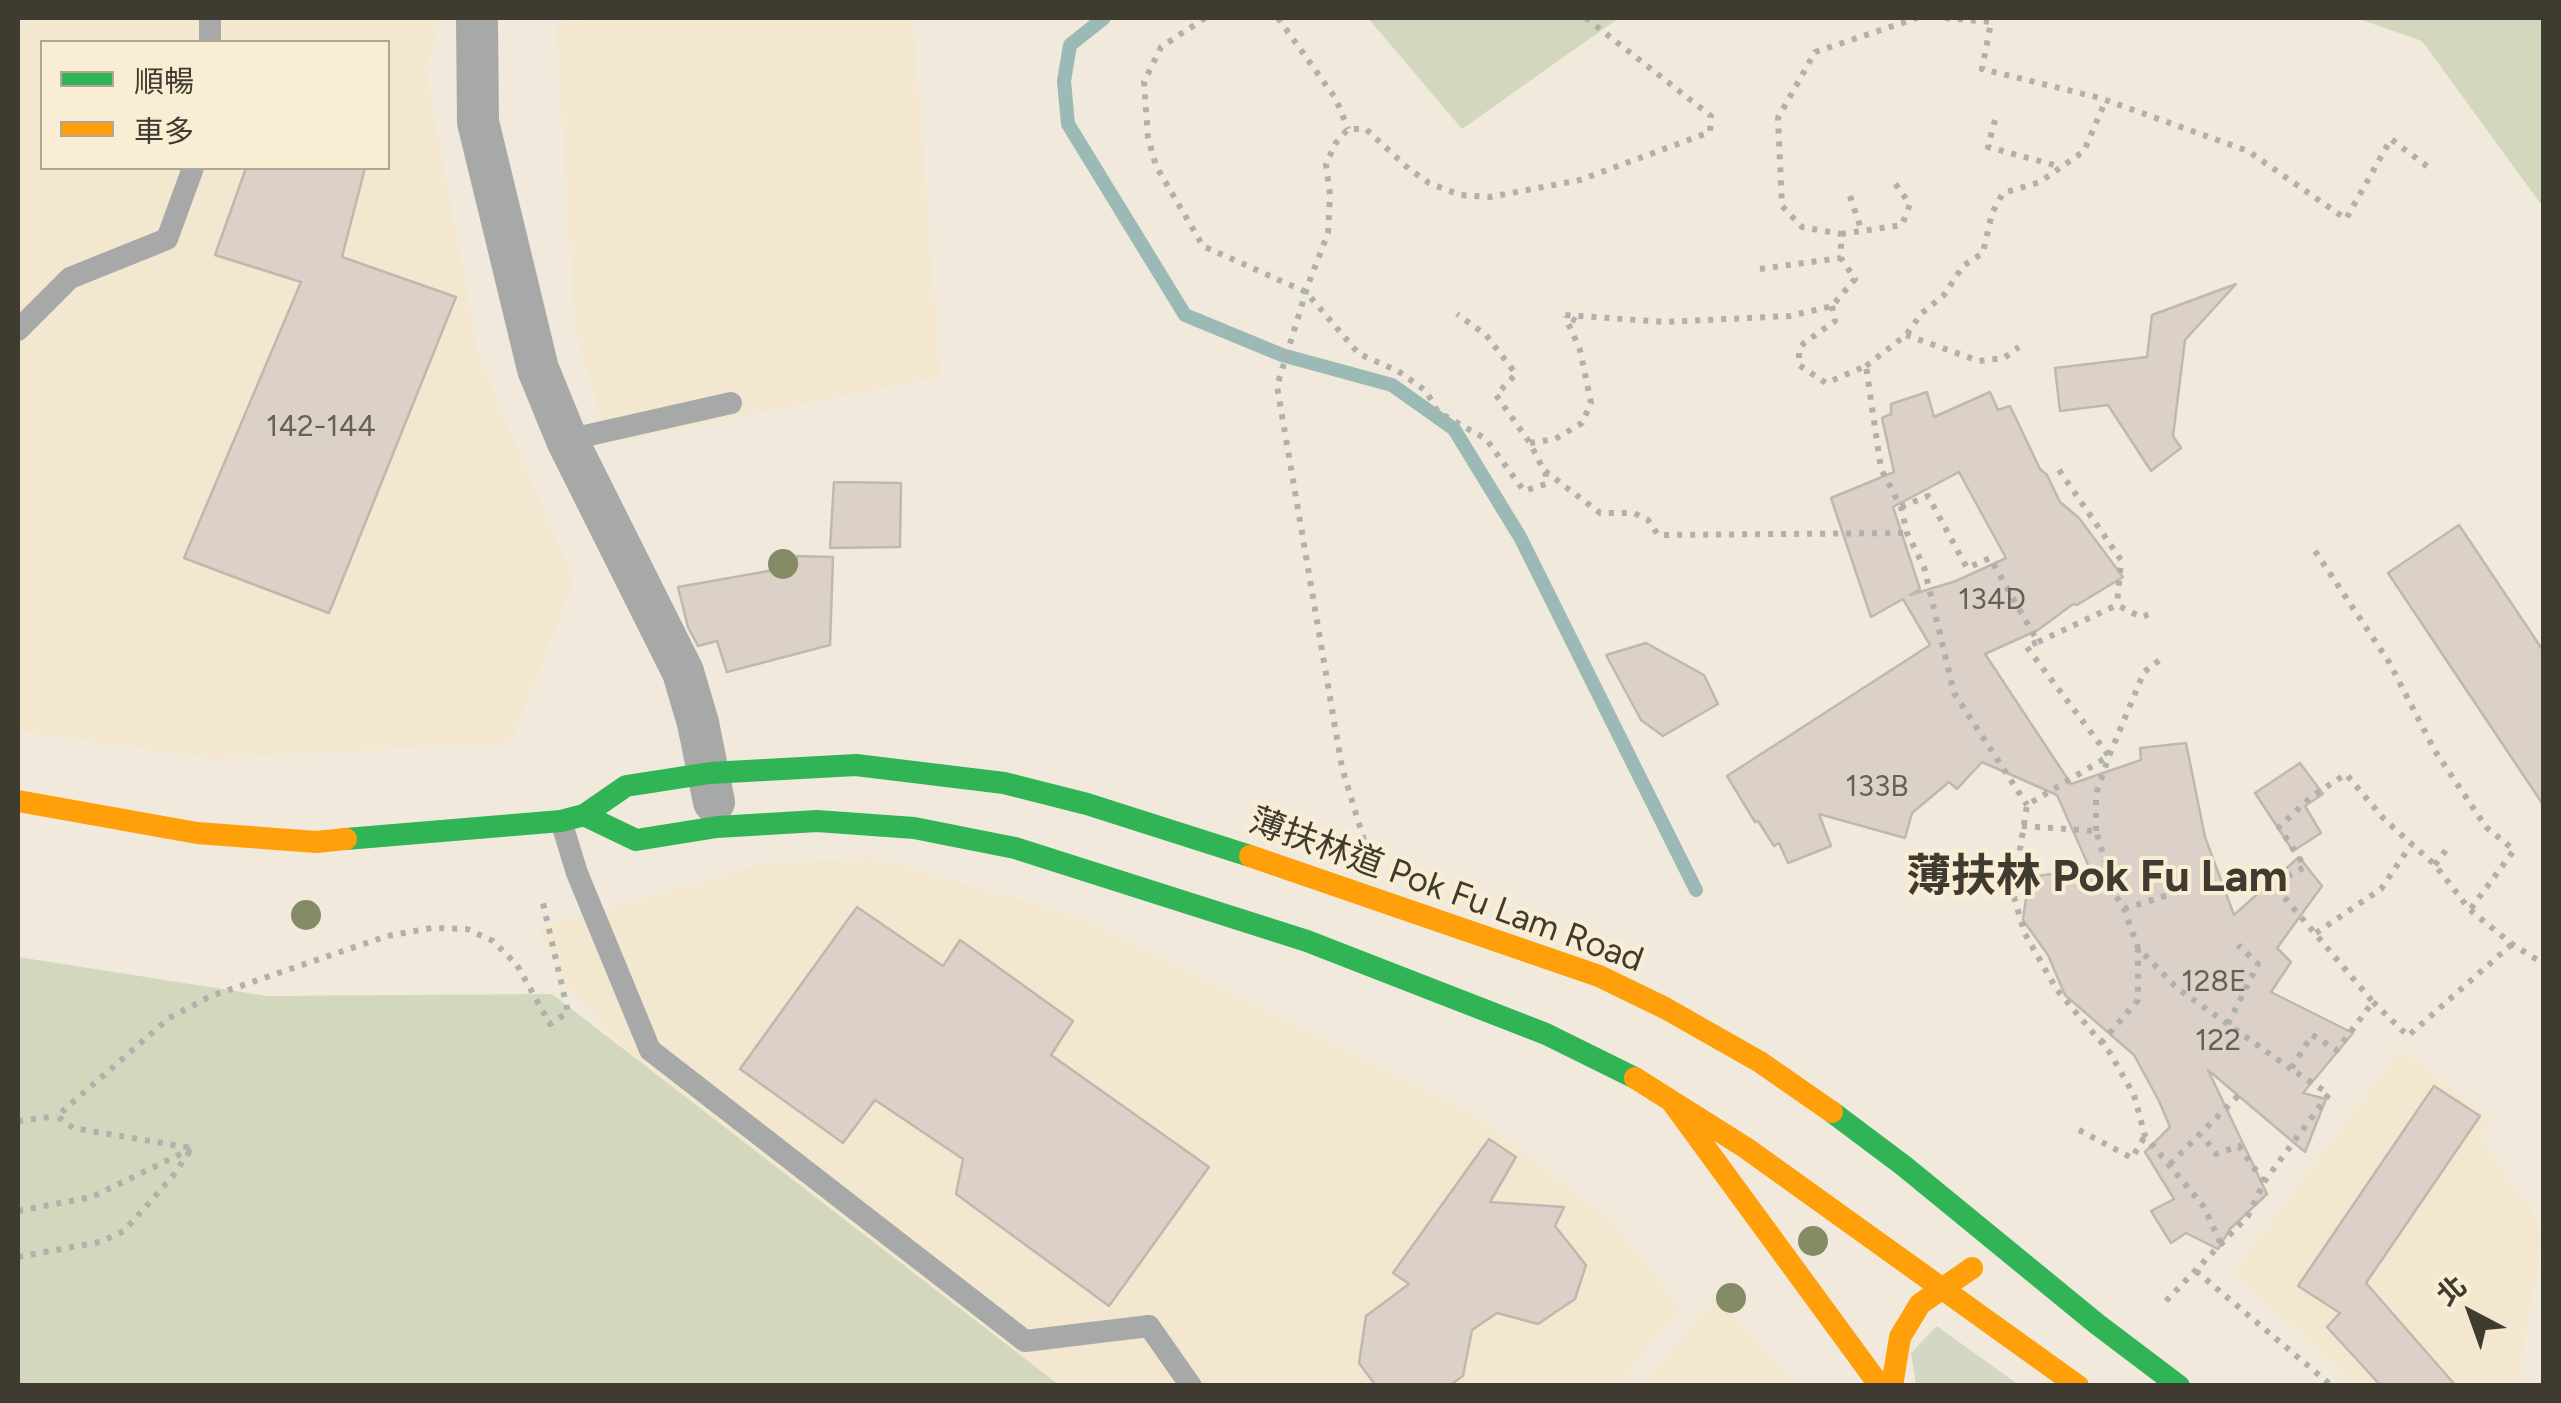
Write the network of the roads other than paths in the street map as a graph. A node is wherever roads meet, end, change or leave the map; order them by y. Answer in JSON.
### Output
{"nodes":[{"id":1,"x":477,"y":18,"type":"edge"},
{"id":2,"x":192,"y":170,"type":"edge"},
{"id":3,"x":18,"y":330,"type":"edge"},
{"id":4,"x":731,"y":402,"type":"dead end"},
{"id":5,"x":567,"y":440,"type":"junction"},
{"id":6,"x":710,"y":773,"type":"junction"},
{"id":7,"x":18,"y":801,"type":"edge"},
{"id":8,"x":572,"y":818,"type":"junction"},
{"id":9,"x":717,"y":827,"type":"junction"},
{"id":10,"x":1667,"y":1096,"type":"junction"},
{"id":11,"x":2006,"y":1252,"type":"junction"},
{"id":12,"x":1943,"y":1286,"type":"junction"},
{"id":13,"x":1190,"y":1386,"type":"edge"},
{"id":14,"x":1880,"y":1386,"type":"edge"},
{"id":15,"x":1892,"y":1386,"type":"edge"},
{"id":16,"x":2078,"y":1386,"type":"edge"},
{"id":17,"x":2179,"y":1386,"type":"edge"}],
"edges":[{"from":1,"to":5,"type":"street"},
{"from":2,"to":3,"type":"lane"},
{"from":4,"to":5,"type":"lane"},
{"from":5,"to":6,"type":"street"},
{"from":6,"to":8,"type":"main road","name":"薄扶林道 Pok Fu Lam Road"},
{"from":6,"to":9,"type":"street"},
{"from":6,"to":11,"type":"main road","name":"薄扶林道 Pok Fu Lam Road"},
{"from":7,"to":8,"type":"main road","name":"薄扶林道 Pok Fu Lam Road"},
{"from":8,"to":9,"type":"main road"},
{"from":8,"to":13,"type":"lane"},
{"from":9,"to":10,"type":"main road"},
{"from":10,"to":12,"type":"main road"},
{"from":10,"to":14,"type":"main road"},
{"from":11,"to":12,"type":"main road"},
{"from":11,"to":17,"type":"main road","name":"薄扶林道 Pok Fu Lam Road"},
{"from":12,"to":15,"type":"main road"},
{"from":12,"to":16,"type":"main road"}]}
